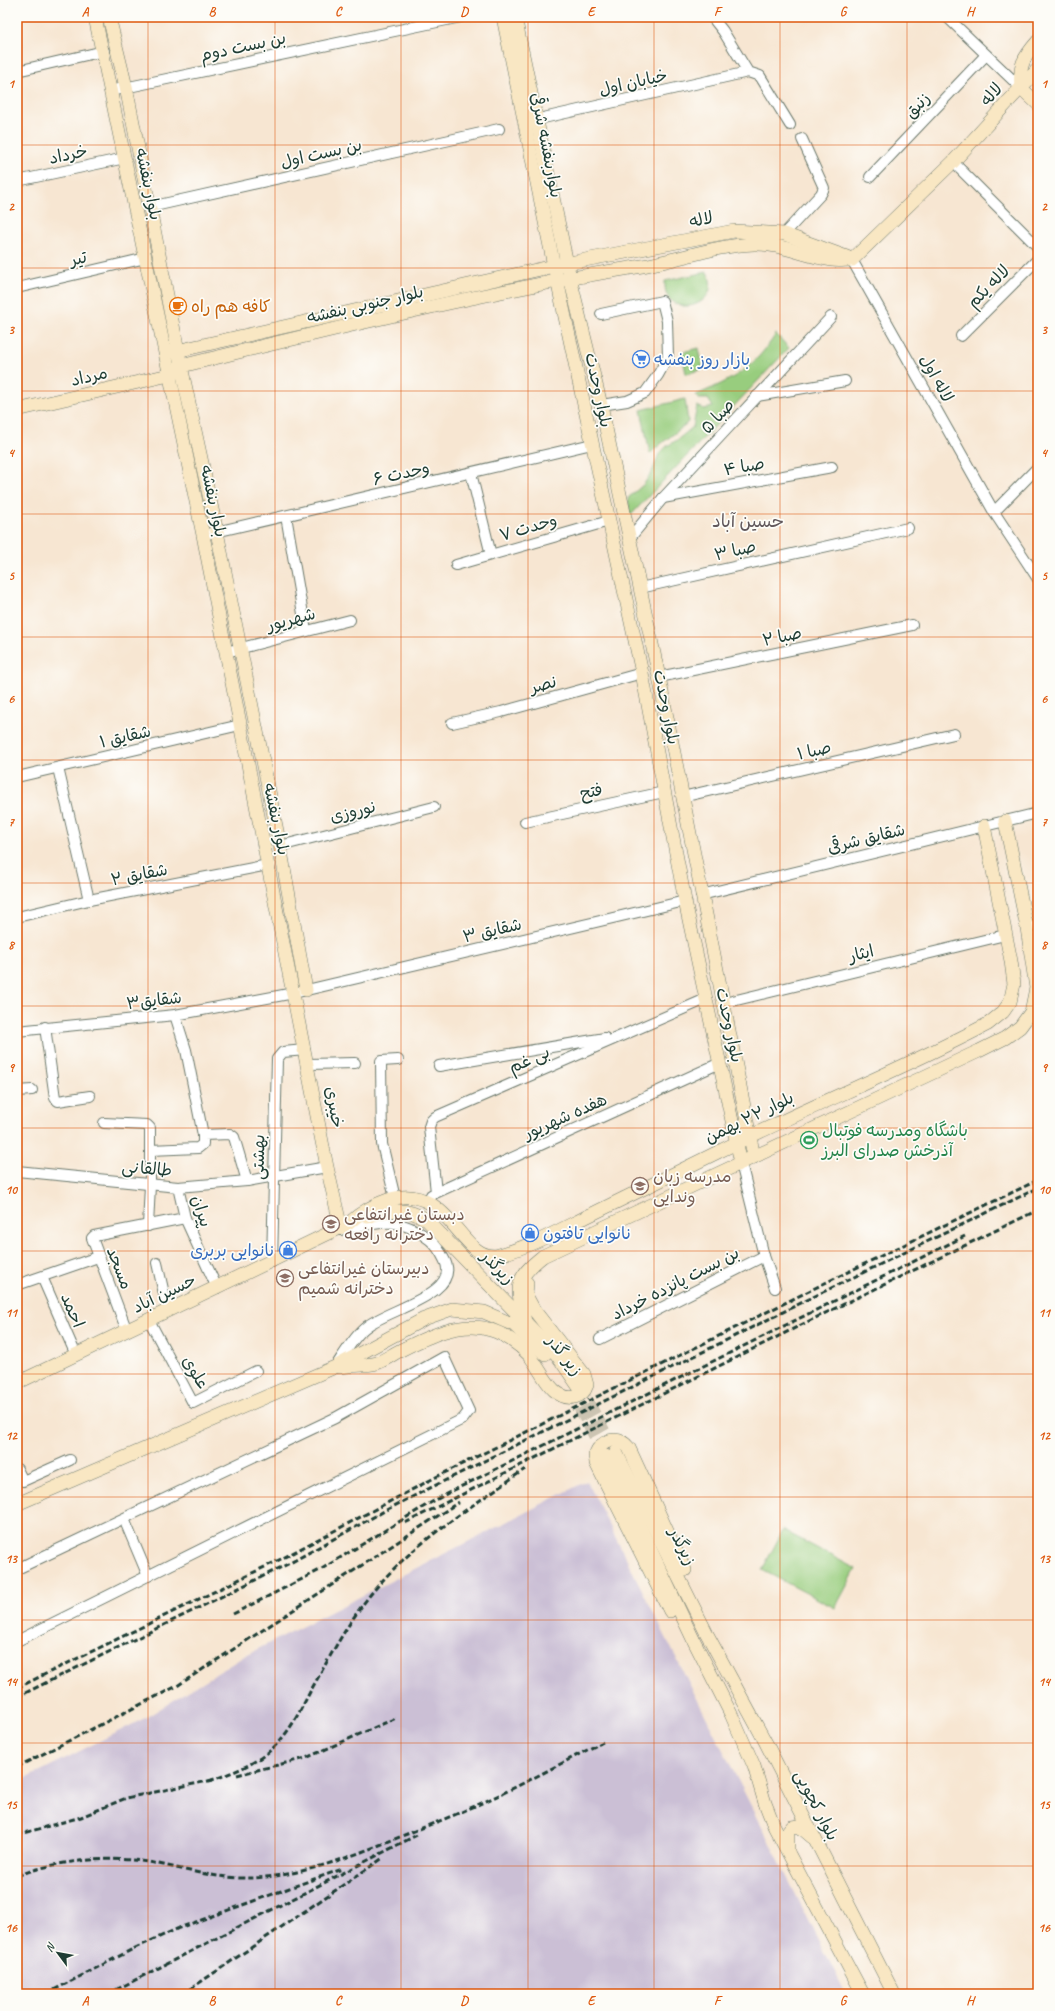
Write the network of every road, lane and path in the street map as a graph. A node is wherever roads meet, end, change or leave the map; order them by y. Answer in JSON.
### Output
{"nodes":[{"id":1,"x":95,"y":17,"type":"edge"},
{"id":2,"x":109,"y":17,"type":"edge"},
{"id":3,"x":461,"y":17,"type":"edge"},
{"id":4,"x":503,"y":17,"type":"edge"},
{"id":5,"x":515,"y":17,"type":"edge"},
{"id":6,"x":712,"y":17,"type":"edge"},
{"id":7,"x":946,"y":17,"type":"edge"},
{"id":8,"x":1038,"y":41,"type":"edge"},
{"id":9,"x":104,"y":51,"type":"junction"},
{"id":10,"x":986,"y":55,"type":"junction"},
{"id":11,"x":1038,"y":69,"type":"edge"},
{"id":12,"x":17,"y":71,"type":"edge"},
{"id":13,"x":748,"y":72,"type":"junction"},
{"id":14,"x":126,"y":87,"type":"junction"},
{"id":15,"x":1021,"y":88,"type":"junction"},
{"id":16,"x":110,"y":91,"type":"junction"},
{"id":17,"x":1038,"y":104,"type":"edge"},
{"id":18,"x":531,"y":121,"type":"junction"},
{"id":19,"x":790,"y":125,"type":"dead end"},
{"id":20,"x":499,"y":129,"type":"dead end"},
{"id":21,"x":802,"y":139,"type":"dead end"},
{"id":22,"x":125,"y":158,"type":"junction"},
{"id":23,"x":953,"y":162,"type":"junction"},
{"id":24,"x":870,"y":177,"type":"dead end"},
{"id":25,"x":17,"y":181,"type":"edge"},
{"id":26,"x":150,"y":207,"type":"junction"},
{"id":27,"x":784,"y":234,"type":"junction"},
{"id":28,"x":1038,"y":247,"type":"edge"},
{"id":29,"x":146,"y":258,"type":"junction"},
{"id":30,"x":1038,"y":259,"type":"edge"},
{"id":31,"x":852,"y":260,"type":"junction"},
{"id":32,"x":568,"y":263,"type":"junction"},
{"id":33,"x":554,"y":266,"type":"junction"},
{"id":34,"x":564,"y":278,"type":"junction"},
{"id":35,"x":17,"y":288,"type":"edge"},
{"id":36,"x":601,"y":314,"type":"dead end"},
{"id":37,"x":831,"y":317,"type":"dead end"},
{"id":38,"x":961,"y":336,"type":"dead end"},
{"id":39,"x":179,"y":350,"type":"junction"},
{"id":40,"x":166,"y":353,"type":"junction"},
{"id":41,"x":181,"y":366,"type":"junction"},
{"id":42,"x":169,"y":375,"type":"junction"},
{"id":43,"x":845,"y":381,"type":"dead end"},
{"id":44,"x":757,"y":396,"type":"junction"},
{"id":45,"x":600,"y":405,"type":"junction"},
{"id":46,"x":17,"y":410,"type":"edge"},
{"id":47,"x":592,"y":444,"type":"junction"},
{"id":48,"x":832,"y":467,"type":"dead end"},
{"id":49,"x":1038,"y":467,"type":"edge"},
{"id":50,"x":471,"y":473,"type":"junction"},
{"id":51,"x":663,"y":498,"type":"junction"},
{"id":52,"x":994,"y":512,"type":"junction"},
{"id":53,"x":286,"y":516,"type":"junction"},
{"id":54,"x":609,"y":521,"type":"junction"},
{"id":55,"x":908,"y":528,"type":"dead end"},
{"id":56,"x":217,"y":532,"type":"junction"},
{"id":57,"x":203,"y":535,"type":"junction"},
{"id":58,"x":629,"y":539,"type":"junction"},
{"id":59,"x":491,"y":555,"type":"junction"},
{"id":60,"x":456,"y":565,"type":"dead end"},
{"id":61,"x":1038,"y":579,"type":"edge"},
{"id":62,"x":640,"y":588,"type":"junction"},
{"id":63,"x":350,"y":620,"type":"dead end"},
{"id":64,"x":912,"y":625,"type":"dead end"},
{"id":65,"x":306,"y":631,"type":"junction"},
{"id":66,"x":240,"y":649,"type":"junction"},
{"id":67,"x":226,"y":652,"type":"junction"},
{"id":68,"x":642,"y":673,"type":"junction"},
{"id":69,"x":659,"y":677,"type":"junction"},
{"id":70,"x":663,"y":700,"type":"junction"},
{"id":71,"x":648,"y":703,"type":"junction"},
{"id":72,"x":452,"y":723,"type":"dead end"},
{"id":73,"x":240,"y":726,"type":"junction"},
{"id":74,"x":954,"y":734,"type":"dead end"},
{"id":75,"x":58,"y":768,"type":"junction"},
{"id":76,"x":17,"y":777,"type":"edge"},
{"id":77,"x":664,"y":792,"type":"junction"},
{"id":78,"x":682,"y":797,"type":"junction"},
{"id":79,"x":434,"y":807,"type":"dead end"},
{"id":80,"x":1038,"y":813,"type":"edge"},
{"id":81,"x":1005,"y":821,"type":"junction"},
{"id":82,"x":525,"y":822,"type":"dead end"},
{"id":83,"x":984,"y":826,"type":"junction"},
{"id":84,"x":280,"y":846,"type":"junction"},
{"id":85,"x":268,"y":865,"type":"junction"},
{"id":86,"x":701,"y":895,"type":"junction"},
{"id":87,"x":89,"y":900,"type":"junction"},
{"id":88,"x":685,"y":901,"type":"junction"},
{"id":89,"x":292,"y":915,"type":"junction"},
{"id":90,"x":17,"y":917,"type":"edge"},
{"id":91,"x":278,"y":917,"type":"junction"},
{"id":92,"x":1032,"y":927,"type":"edge"},
{"id":93,"x":1005,"y":934,"type":"junction"},
{"id":94,"x":296,"y":937,"type":"junction"},
{"id":95,"x":283,"y":940,"type":"junction"},
{"id":96,"x":300,"y":992,"type":"junction"},
{"id":97,"x":706,"y":999,"type":"junction"},
{"id":98,"x":724,"y":1003,"type":"junction"},
{"id":99,"x":1035,"y":1012,"type":"edge"},
{"id":100,"x":175,"y":1015,"type":"junction"},
{"id":101,"x":44,"y":1027,"type":"junction"},
{"id":102,"x":17,"y":1031,"type":"edge"},
{"id":103,"x":621,"y":1036,"type":"junction"},
{"id":104,"x":305,"y":1050,"type":"junction"},
{"id":105,"x":398,"y":1060,"type":"dead end"},
{"id":106,"x":355,"y":1063,"type":"dead end"},
{"id":107,"x":720,"y":1063,"type":"junction"},
{"id":108,"x":308,"y":1064,"type":"junction"},
{"id":109,"x":439,"y":1066,"type":"dead end"},
{"id":110,"x":32,"y":1090,"type":"dead end"},
{"id":111,"x":17,"y":1091,"type":"edge"},
{"id":112,"x":90,"y":1096,"type":"dead end"},
{"id":113,"x":744,"y":1112,"type":"junction"},
{"id":114,"x":730,"y":1116,"type":"junction"},
{"id":115,"x":104,"y":1123,"type":"dead end"},
{"id":116,"x":203,"y":1135,"type":"junction"},
{"id":117,"x":749,"y":1137,"type":"junction"},
{"id":118,"x":736,"y":1143,"type":"junction"},
{"id":119,"x":150,"y":1150,"type":"junction"},
{"id":120,"x":754,"y":1157,"type":"junction"},
{"id":121,"x":741,"y":1163,"type":"junction"},
{"id":122,"x":327,"y":1167,"type":"junction"},
{"id":123,"x":17,"y":1171,"type":"edge"},
{"id":124,"x":274,"y":1177,"type":"junction"},
{"id":125,"x":247,"y":1181,"type":"junction"},
{"id":126,"x":150,"y":1185,"type":"junction"},
{"id":127,"x":178,"y":1187,"type":"junction"},
{"id":128,"x":436,"y":1192,"type":"junction"},
{"id":129,"x":395,"y":1198,"type":"junction"},
{"id":130,"x":424,"y":1200,"type":"junction"},
{"id":131,"x":604,"y":1209,"type":"junction"},
{"id":132,"x":185,"y":1218,"type":"junction"},
{"id":133,"x":611,"y":1225,"type":"junction"},
{"id":134,"x":148,"y":1226,"type":"junction"},
{"id":135,"x":342,"y":1227,"type":"junction"},
{"id":136,"x":582,"y":1239,"type":"junction"},
{"id":137,"x":764,"y":1256,"type":"junction"},
{"id":138,"x":98,"y":1257,"type":"junction"},
{"id":139,"x":272,"y":1262,"type":"junction"},
{"id":140,"x":157,"y":1263,"type":"dead end"},
{"id":141,"x":42,"y":1277,"type":"junction"},
{"id":142,"x":17,"y":1285,"type":"edge"},
{"id":143,"x":217,"y":1288,"type":"junction"},
{"id":144,"x":775,"y":1288,"type":"dead end"},
{"id":145,"x":168,"y":1311,"type":"junction"},
{"id":146,"x":149,"y":1320,"type":"junction"},
{"id":147,"x":519,"y":1323,"type":"junction"},
{"id":148,"x":127,"y":1331,"type":"junction"},
{"id":149,"x":600,"y":1339,"type":"dead end"},
{"id":150,"x":76,"y":1355,"type":"junction"},
{"id":151,"x":334,"y":1367,"type":"junction"},
{"id":152,"x":256,"y":1371,"type":"dead end"},
{"id":153,"x":17,"y":1384,"type":"edge"},
{"id":154,"x":575,"y":1389,"type":"tunnel mouth"},
{"id":155,"x":70,"y":1460,"type":"dead end"},
{"id":156,"x":17,"y":1469,"type":"edge"},
{"id":157,"x":17,"y":1504,"type":"edge"},
{"id":158,"x":124,"y":1519,"type":"junction"},
{"id":159,"x":17,"y":1569,"type":"edge"},
{"id":160,"x":148,"y":1576,"type":"junction"},
{"id":161,"x":707,"y":1634,"type":"junction"},
{"id":162,"x":693,"y":1639,"type":"junction"},
{"id":163,"x":17,"y":1641,"type":"edge"},
{"id":164,"x":813,"y":1838,"type":"junction"},
{"id":165,"x":789,"y":1854,"type":"junction"},
{"id":166,"x":863,"y":1994,"type":"edge"},
{"id":167,"x":894,"y":1994,"type":"edge"}],
"edges":[{"from":1,"to":9,"type":"street","name":"بلوار بنفشه"},
{"from":2,"to":14,"type":"street","name":"بلوار بنفشه"},
{"from":3,"to":14,"type":"street","name":"بن بست دوم"},
{"from":4,"to":18,"type":"street","name":"بلواربنفشه شرقی"},
{"from":5,"to":18,"type":"street"},
{"from":6,"to":13,"type":"street"},
{"from":7,"to":10,"type":"street"},
{"from":8,"to":15,"type":"street"},
{"from":9,"to":12,"type":"street"},
{"from":9,"to":16,"type":"street","name":"بلوار بنفشه"},
{"from":10,"to":15,"type":"street"},
{"from":10,"to":24,"type":"street","name":"زنبق"},
{"from":11,"to":15,"type":"street","name":"لاله"},
{"from":13,"to":18,"type":"street","name":"خیابان اول"},
{"from":13,"to":19,"type":"street"},
{"from":14,"to":16,"type":"street","name":"بن بست دوم"},
{"from":14,"to":26,"type":"street","name":"بلوار بنفشه"},
{"from":15,"to":17,"type":"street"},
{"from":15,"to":23,"type":"street","name":"لاله"},
{"from":16,"to":22,"type":"street","name":"بلوار بنفشه"},
{"from":18,"to":32,"type":"street"},
{"from":18,"to":33,"type":"street","name":"بلواربنفشه شرقی"},
{"from":20,"to":26,"type":"street","name":"بن بست اول"},
{"from":21,"to":27,"type":"street"},
{"from":22,"to":25,"type":"street","name":"خرداد"},
{"from":22,"to":29,"type":"street","name":"بلوار بنفشه"},
{"from":23,"to":28,"type":"street"},
{"from":23,"to":31,"type":"street","name":"لاله"},
{"from":26,"to":39,"type":"street","name":"بلوار بنفشه"},
{"from":27,"to":31,"type":"street","name":"لاله"},
{"from":27,"to":32,"type":"street","name":"لاله"},
{"from":29,"to":35,"type":"street","name":"تیر"},
{"from":29,"to":40,"type":"street","name":"بلوار بنفشه"},
{"from":30,"to":38,"type":"street","name":"لاله یکم"},
{"from":31,"to":34,"type":"street","name":"لاله"},
{"from":31,"to":52,"type":"street","name":"لاله اول"},
{"from":32,"to":33,"type":"street","name":"لاله"},
{"from":32,"to":34,"type":"street"},
{"from":33,"to":34,"type":"street","name":"بلواربنفشه شرقی"},
{"from":33,"to":39,"type":"street","name":"بلوار جنوبی بنفشه"},
{"from":34,"to":41,"type":"street","name":"بلوار جنوبی بنفشه"},
{"from":34,"to":45,"type":"street","name":"بلوار وحدت"},
{"from":34,"to":47,"type":"street","name":"بلوار وحدت"},
{"from":36,"to":45,"type":"street"},
{"from":37,"to":44,"type":"street","name":"صبا ۵"},
{"from":39,"to":40,"type":"street","name":"بلوار جنوبی بنفشه"},
{"from":39,"to":41,"type":"street","name":"بلوار بنفشه"},
{"from":40,"to":42,"type":"street","name":"بلوار بنفشه"},
{"from":41,"to":42,"type":"street"},
{"from":41,"to":56,"type":"street","name":"بلوار بنفشه"},
{"from":42,"to":46,"type":"street","name":"مرداد"},
{"from":42,"to":57,"type":"street","name":"بلوار بنفشه"},
{"from":43,"to":44,"type":"street"},
{"from":44,"to":51,"type":"street","name":"صبا ۵"},
{"from":45,"to":58,"type":"street","name":"بلوار وحدت"},
{"from":47,"to":50,"type":"street","name":"وحدت ۶"},
{"from":47,"to":54,"type":"street","name":"بلوار وحدت"},
{"from":48,"to":51,"type":"street","name":"صبا ۴"},
{"from":49,"to":52,"type":"street"},
{"from":50,"to":53,"type":"street","name":"وحدت ۶"},
{"from":50,"to":59,"type":"street"},
{"from":51,"to":58,"type":"street","name":"صبا ۵"},
{"from":52,"to":61,"type":"street","name":"لاله اول"},
{"from":53,"to":56,"type":"street","name":"وحدت ۶"},
{"from":53,"to":65,"type":"street"},
{"from":54,"to":59,"type":"street","name":"وحدت ۷"},
{"from":54,"to":68,"type":"street","name":"بلوار وحدت"},
{"from":55,"to":62,"type":"street","name":"صبا ۳"},
{"from":56,"to":57,"type":"street","name":"وحدت ۶"},
{"from":56,"to":66,"type":"street","name":"بلوار بنفشه"},
{"from":57,"to":67,"type":"street","name":"بلوار بنفشه"},
{"from":58,"to":62,"type":"street","name":"بلوار وحدت"},
{"from":59,"to":60,"type":"street","name":"وحدت ۷"},
{"from":62,"to":69,"type":"street","name":"بلوار وحدت"},
{"from":63,"to":65,"type":"street","name":"شهریور"},
{"from":64,"to":69,"type":"street","name":"صبا ۲"},
{"from":65,"to":66,"type":"street","name":"شهریور"},
{"from":66,"to":67,"type":"street","name":"شهریور"},
{"from":66,"to":84,"type":"street","name":"بلوار بنفشه"},
{"from":67,"to":73,"type":"street","name":"بلوار بنفشه"},
{"from":68,"to":71,"type":"street","name":"بلوار وحدت"},
{"from":68,"to":72,"type":"street","name":"نصر"},
{"from":69,"to":70,"type":"street","name":"بلوار وحدت"},
{"from":70,"to":71,"type":"street"},
{"from":70,"to":78,"type":"street","name":"بلوار وحدت"},
{"from":71,"to":77,"type":"street","name":"بلوار وحدت"},
{"from":73,"to":75,"type":"street","name":"شقایق ۱"},
{"from":73,"to":85,"type":"street","name":"بلوار بنفشه"},
{"from":74,"to":78,"type":"street","name":"صبا ۱"},
{"from":75,"to":76,"type":"street","name":"شقایق ۱"},
{"from":75,"to":87,"type":"street"},
{"from":77,"to":82,"type":"street","name":"فتح"},
{"from":77,"to":88,"type":"street","name":"بلوار وحدت"},
{"from":78,"to":86,"type":"street","name":"بلوار وحدت"},
{"from":79,"to":84,"type":"street","name":"نوروزی"},
{"from":80,"to":81,"type":"street","name":"شقایق شرقی"},
{"from":81,"to":83,"type":"street","name":"شقایق شرقی"},
{"from":81,"to":92,"type":"street"},
{"from":83,"to":86,"type":"street","name":"شقایق شرقی"},
{"from":83,"to":93,"type":"street","name":"بلوار ۲۲ بهمن"},
{"from":84,"to":89,"type":"street","name":"بلوار بنفشه"},
{"from":85,"to":87,"type":"street","name":"شقایق ۲"},
{"from":85,"to":91,"type":"street","name":"بلوار بنفشه"},
{"from":86,"to":98,"type":"street","name":"بلوار وحدت"},
{"from":87,"to":90,"type":"street","name":"شقایق ۲"},
{"from":88,"to":96,"type":"street","name":"شقایق ۳"},
{"from":88,"to":97,"type":"street","name":"بلوار وحدت"},
{"from":89,"to":91,"type":"street"},
{"from":89,"to":94,"type":"street","name":"بلوار بنفشه"},
{"from":91,"to":95,"type":"street","name":"بلوار بنفشه"},
{"from":92,"to":99,"type":"street"},
{"from":93,"to":98,"type":"street","name":"ایثار"},
{"from":93,"to":117,"type":"street","name":"بلوار ۲۲ بهمن"},
{"from":94,"to":95,"type":"street"},
{"from":94,"to":96,"type":"street","name":"بلوار بنفشه"},
{"from":95,"to":96,"type":"street","name":"بلوار بنفشه"},
{"from":96,"to":100,"type":"street","name":"شقایق۳"},
{"from":96,"to":104,"type":"street","name":"خیبری"},
{"from":97,"to":103,"type":"street","name":"بی غم"},
{"from":97,"to":107,"type":"street","name":"بلوار وحدت"},
{"from":98,"to":113,"type":"street","name":"بلوار وحدت"},
{"from":99,"to":120,"type":"street"},
{"from":100,"to":101,"type":"street","name":"شقایق۳"},
{"from":100,"to":116,"type":"street"},
{"from":101,"to":102,"type":"street","name":"شقایق۳"},
{"from":101,"to":112,"type":"street"},
{"from":103,"to":109,"type":"street"},
{"from":103,"to":128,"type":"street","name":"بی غم"},
{"from":104,"to":108,"type":"street","name":"خیبری"},
{"from":104,"to":124,"type":"street","name":"بهشتی"},
{"from":105,"to":129,"type":"street"},
{"from":106,"to":108,"type":"street"},
{"from":107,"to":114,"type":"street","name":"بلوار وحدت"},
{"from":107,"to":128,"type":"street","name":"هفده شهریور"},
{"from":108,"to":122,"type":"street","name":"خیبری"},
{"from":110,"to":111,"type":"street"},
{"from":113,"to":114,"type":"street"},
{"from":113,"to":117,"type":"street","name":"بلوار وحدت"},
{"from":114,"to":118,"type":"street","name":"بلوار وحدت"},
{"from":115,"to":119,"type":"street"},
{"from":116,"to":119,"type":"street"},
{"from":116,"to":125,"type":"street"},
{"from":117,"to":118,"type":"street","name":"بلوار ۲۲ بهمن"},
{"from":117,"to":120,"type":"street","name":"بلوار وحدت"},
{"from":118,"to":121,"type":"street","name":"بلوار وحدت"},
{"from":118,"to":131,"type":"street","name":"بلوار ۲۲ بهمن"},
{"from":119,"to":126,"type":"street"},
{"from":120,"to":121,"type":"street"},
{"from":121,"to":133,"type":"street"},
{"from":121,"to":137,"type":"street"},
{"from":122,"to":124,"type":"street","name":"طالقانی"},
{"from":122,"to":135,"type":"street","name":"خیبری"},
{"from":123,"to":126,"type":"street","name":"طالقانی"},
{"from":124,"to":125,"type":"street","name":"طالقانی"},
{"from":124,"to":139,"type":"street","name":"بهشتی"},
{"from":125,"to":127,"type":"street","name":"طالقانی"},
{"from":126,"to":127,"type":"street","name":"طالقانی"},
{"from":126,"to":134,"type":"street"},
{"from":127,"to":132,"type":"street","name":"پیران"},
{"from":128,"to":130,"type":"street","name":"هفده شهریور"},
{"from":129,"to":130,"type":"street","name":"بلوار ۲۲ بهمن"},
{"from":129,"to":135,"type":"street","name":"بلوار ۲۲ بهمن"},
{"from":130,"to":131,"type":"street","name":"بلوار ۲۲ بهمن"},
{"from":131,"to":133,"type":"street"},
{"from":132,"to":134,"type":"street"},
{"from":132,"to":143,"type":"street","name":"پیران"},
{"from":133,"to":136,"type":"street"},
{"from":134,"to":138,"type":"street","name":"مسجد"},
{"from":135,"to":139,"type":"street","name":"حسین آباد"},
{"from":135,"to":147,"type":"street","name":"زیرگذر"},
{"from":135,"to":151,"type":"street"},
{"from":136,"to":147,"type":"street"},
{"from":136,"to":151,"type":"street"},
{"from":137,"to":144,"type":"street"},
{"from":137,"to":149,"type":"street","name":"بن بست پانزده خرداد"},
{"from":138,"to":141,"type":"street"},
{"from":138,"to":148,"type":"street","name":"مسجد"},
{"from":139,"to":143,"type":"street","name":"حسین آباد"},
{"from":140,"to":145,"type":"street"},
{"from":141,"to":142,"type":"street"},
{"from":141,"to":150,"type":"street","name":"احمد"},
{"from":143,"to":145,"type":"street","name":"حسین آباد"},
{"from":145,"to":146,"type":"street","name":"حسین آباد"},
{"from":146,"to":148,"type":"street","name":"حسین آباد"},
{"from":146,"to":152,"type":"street","name":"علوی"},
{"from":147,"to":151,"type":"street"},
{"from":147,"to":154,"type":"street","name":"زیرگذر"},
{"from":148,"to":150,"type":"street","name":"حسین آباد"},
{"from":150,"to":153,"type":"street","name":"حسین آباد"},
{"from":151,"to":157,"type":"street"},
{"from":155,"to":156,"type":"street"},
{"from":158,"to":159,"type":"street"},
{"from":158,"to":160,"type":"street"},
{"from":158,"to":160,"type":"street"},
{"from":160,"to":163,"type":"street"},
{"from":161,"to":162,"type":"street","name":"زیرگذر"},
{"from":161,"to":162,"type":"street"},
{"from":161,"to":164,"type":"street","name":"بلوار کچویی"},
{"from":162,"to":165,"type":"street"},
{"from":164,"to":165,"type":"street"},
{"from":164,"to":167,"type":"street","name":"بلوار کچویی"},
{"from":165,"to":166,"type":"street"}]}
